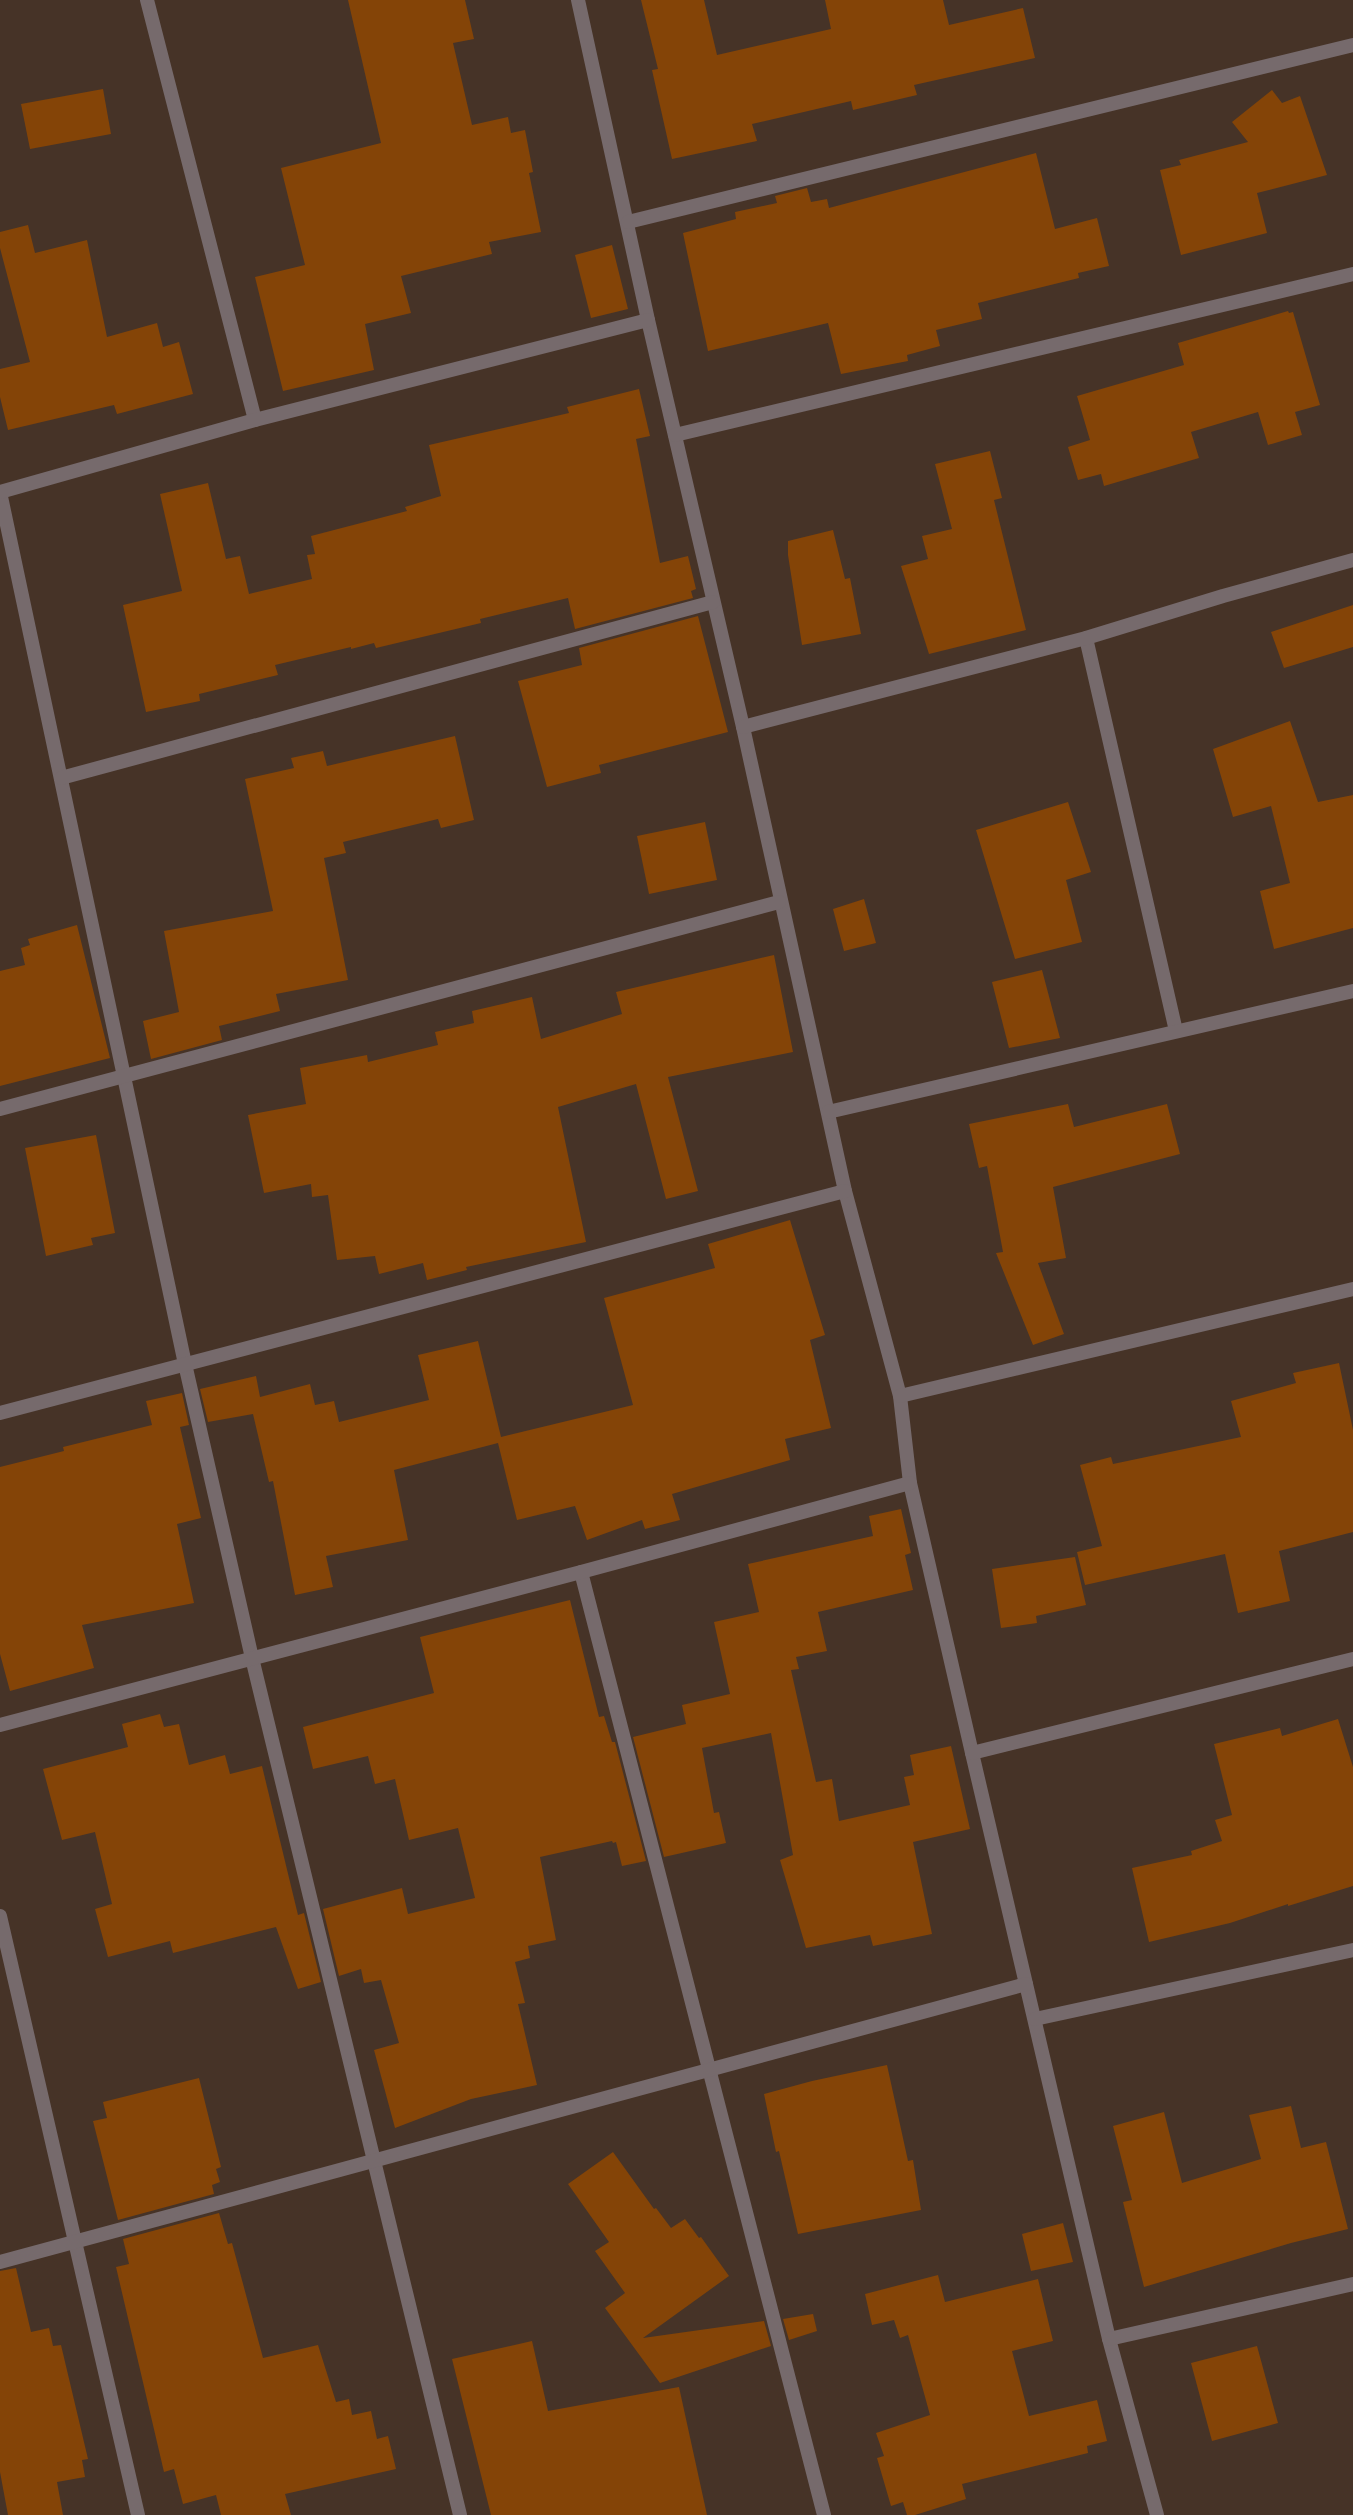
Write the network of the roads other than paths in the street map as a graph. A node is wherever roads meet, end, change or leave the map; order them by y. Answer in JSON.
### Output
{"nodes":[{"id":1,"x":147,"y":0,"type":"edge"},
{"id":2,"x":578,"y":0,"type":"edge"},
{"id":3,"x":1353,"y":45,"type":"edge"},
{"id":4,"x":628,"y":222,"type":"junction"},
{"id":5,"x":1353,"y":274,"type":"edge"},
{"id":6,"x":648,"y":320,"type":"junction"},
{"id":7,"x":256,"y":420,"type":"junction"},
{"id":8,"x":675,"y":435,"type":"junction"},
{"id":9,"x":0,"y":492,"type":"edge"},
{"id":10,"x":1353,"y":560,"type":"edge"},
{"id":11,"x":713,"y":602,"type":"junction"},
{"id":12,"x":1086,"y":638,"type":"junction"},
{"id":13,"x":743,"y":727,"type":"junction"},
{"id":14,"x":61,"y":778,"type":"junction"},
{"id":15,"x":779,"y":902,"type":"junction"},
{"id":16,"x":1353,"y":991,"type":"edge"},
{"id":17,"x":1176,"y":1031,"type":"junction"},
{"id":18,"x":124,"y":1078,"type":"junction"},
{"id":19,"x":0,"y":1110,"type":"edge"},
{"id":20,"x":828,"y":1112,"type":"junction"},
{"id":21,"x":845,"y":1191,"type":"junction"},
{"id":22,"x":1353,"y":1289,"type":"edge"},
{"id":23,"x":185,"y":1364,"type":"junction"},
{"id":24,"x":900,"y":1395,"type":"junction"},
{"id":25,"x":0,"y":1413,"type":"edge"},
{"id":26,"x":910,"y":1483,"type":"junction"},
{"id":27,"x":581,"y":1572,"type":"junction"},
{"id":28,"x":252,"y":1658,"type":"junction"},
{"id":29,"x":1353,"y":1659,"type":"edge"},
{"id":30,"x":0,"y":1725,"type":"edge"},
{"id":31,"x":972,"y":1753,"type":"junction"},
{"id":32,"x":0,"y":1916,"type":"edge"},
{"id":33,"x":1353,"y":1950,"type":"edge"},
{"id":34,"x":1026,"y":1984,"type":"junction"},
{"id":35,"x":1035,"y":2019,"type":"junction"},
{"id":36,"x":709,"y":2068,"type":"junction"},
{"id":37,"x":373,"y":2161,"type":"junction"},
{"id":38,"x":73,"y":2242,"type":"junction"},
{"id":39,"x":0,"y":2262,"type":"edge"},
{"id":40,"x":1353,"y":2284,"type":"edge"},
{"id":41,"x":1110,"y":2339,"type":"junction"},
{"id":42,"x":138,"y":2515,"type":"edge"},
{"id":43,"x":460,"y":2515,"type":"edge"},
{"id":44,"x":824,"y":2515,"type":"edge"},
{"id":45,"x":1157,"y":2515,"type":"edge"}],
"edges":[{"from":1,"to":7,"type":"street"},
{"from":2,"to":4,"type":"street"},
{"from":3,"to":4,"type":"street"},
{"from":4,"to":6,"type":"street"},
{"from":5,"to":8,"type":"street"},
{"from":6,"to":7,"type":"street"},
{"from":6,"to":8,"type":"street"},
{"from":7,"to":9,"type":"street"},
{"from":8,"to":11,"type":"street"},
{"from":9,"to":14,"type":"street"},
{"from":10,"to":12,"type":"street"},
{"from":11,"to":13,"type":"street"},
{"from":11,"to":14,"type":"street"},
{"from":12,"to":13,"type":"street"},
{"from":12,"to":17,"type":"street"},
{"from":13,"to":15,"type":"street"},
{"from":14,"to":18,"type":"street"},
{"from":15,"to":18,"type":"street"},
{"from":15,"to":20,"type":"street"},
{"from":16,"to":17,"type":"street"},
{"from":17,"to":20,"type":"street"},
{"from":18,"to":19,"type":"street"},
{"from":18,"to":23,"type":"street"},
{"from":20,"to":21,"type":"street"},
{"from":21,"to":23,"type":"street"},
{"from":21,"to":24,"type":"street"},
{"from":22,"to":24,"type":"street"},
{"from":23,"to":25,"type":"street"},
{"from":23,"to":28,"type":"street"},
{"from":24,"to":26,"type":"street"},
{"from":26,"to":27,"type":"street"},
{"from":26,"to":31,"type":"street"},
{"from":27,"to":28,"type":"street"},
{"from":27,"to":36,"type":"street"},
{"from":28,"to":30,"type":"street"},
{"from":28,"to":37,"type":"street"},
{"from":29,"to":31,"type":"street"},
{"from":31,"to":34,"type":"street"},
{"from":32,"to":38,"type":"street"},
{"from":33,"to":35,"type":"street"},
{"from":34,"to":35,"type":"street"},
{"from":34,"to":36,"type":"street"},
{"from":35,"to":41,"type":"street"},
{"from":36,"to":37,"type":"street"},
{"from":36,"to":44,"type":"street"},
{"from":37,"to":38,"type":"street"},
{"from":37,"to":43,"type":"street"},
{"from":38,"to":39,"type":"street"},
{"from":38,"to":42,"type":"street"},
{"from":40,"to":41,"type":"street"},
{"from":41,"to":45,"type":"street"}]}
